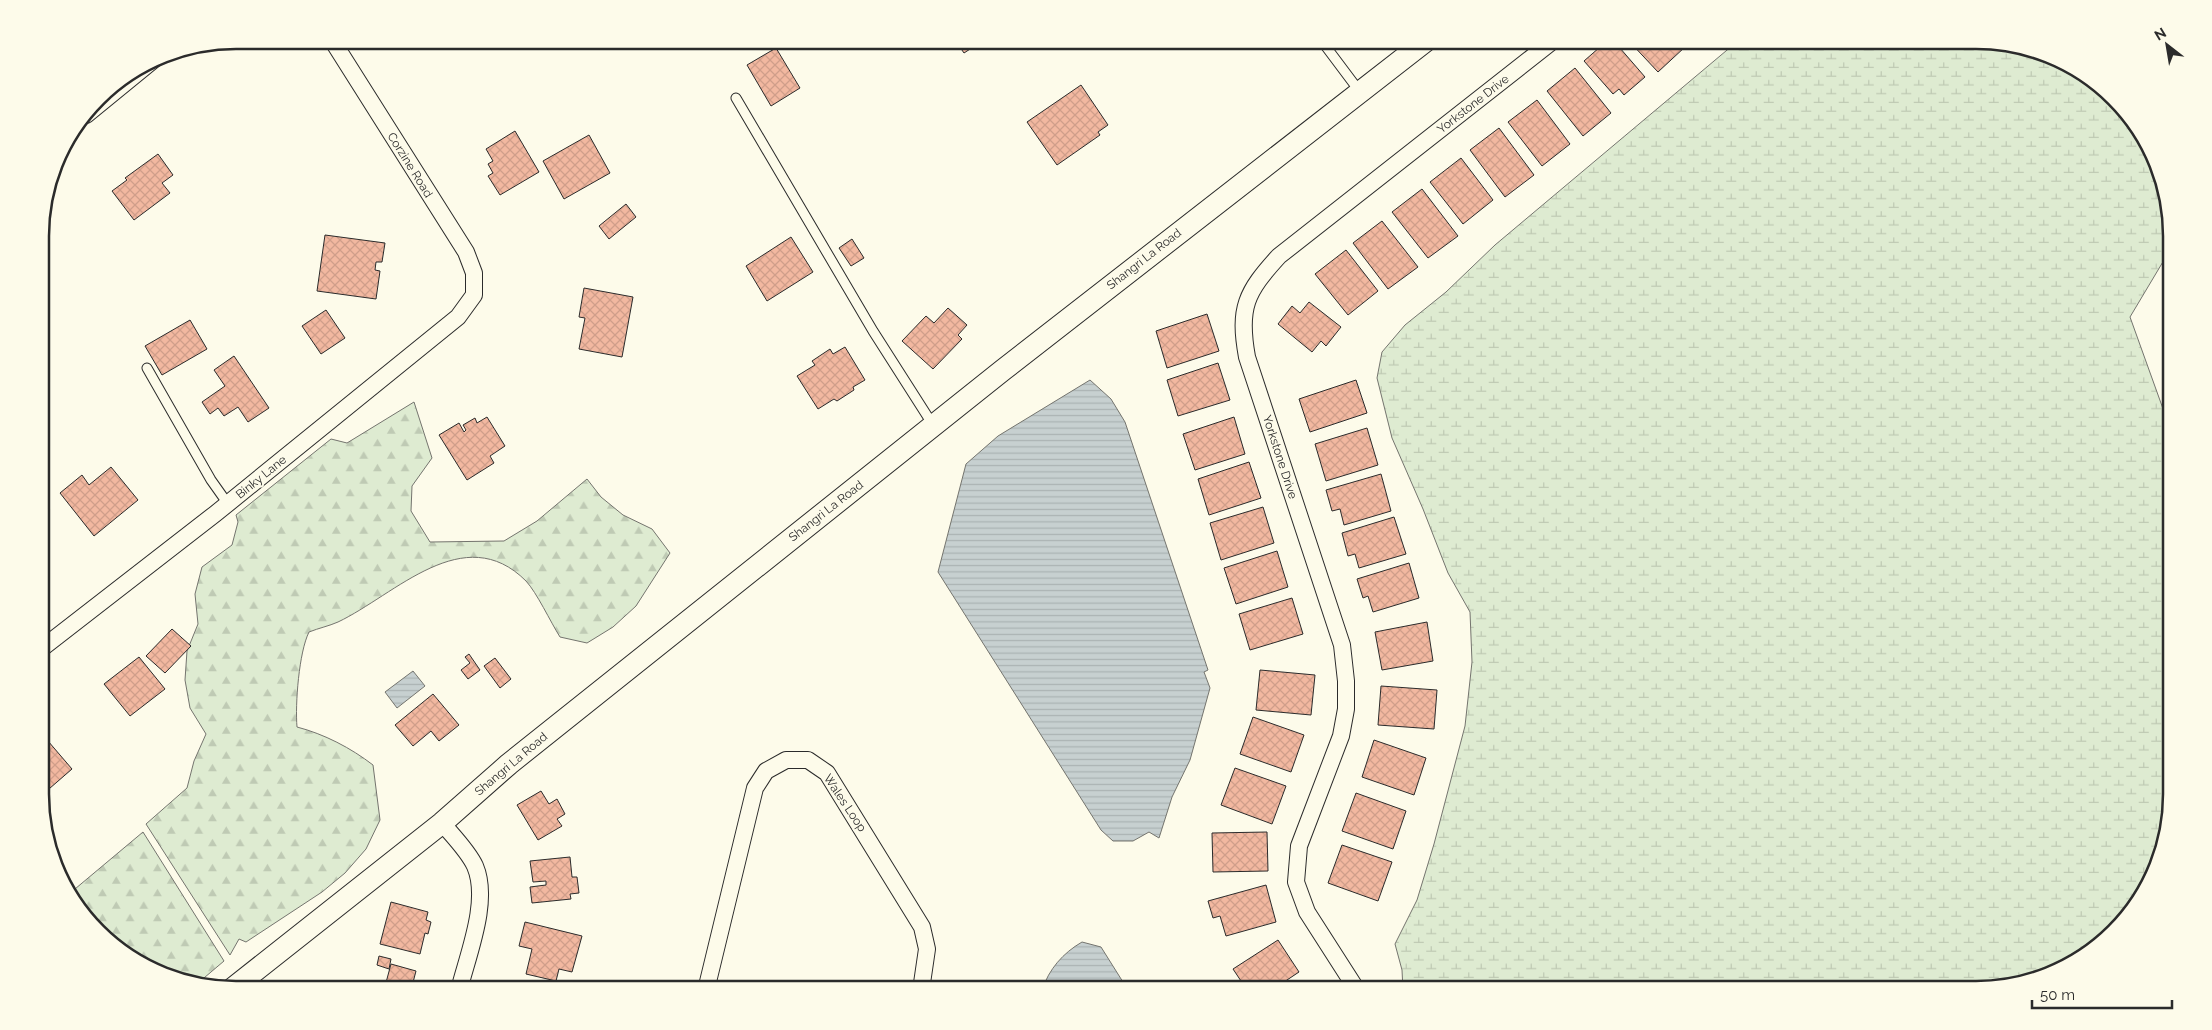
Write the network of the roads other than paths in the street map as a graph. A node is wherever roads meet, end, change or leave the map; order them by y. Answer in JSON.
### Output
{"nodes":[{"id":1,"x":338,"y":49,"type":"edge"},
{"id":2,"x":1328,"y":49,"type":"edge"},
{"id":3,"x":1415,"y":49,"type":"edge"},
{"id":4,"x":1543,"y":49,"type":"edge"},
{"id":5,"x":1360,"y":92,"type":"junction"},
{"id":6,"x":736,"y":98,"type":"dead end"},
{"id":7,"x":474,"y":295,"type":"joint"},
{"id":8,"x":147,"y":368,"type":"dead end"},
{"id":9,"x":933,"y":426,"type":"junction"},
{"id":10,"x":228,"y":504,"type":"junction"},
{"id":11,"x":49,"y":643,"type":"edge"},
{"id":12,"x":442,"y":822,"type":"junction"},
{"id":13,"x":242,"y":981,"type":"edge"},
{"id":14,"x":461,"y":981,"type":"edge"},
{"id":15,"x":708,"y":981,"type":"edge"},
{"id":16,"x":923,"y":981,"type":"edge"},
{"id":17,"x":1350,"y":981,"type":"edge"}],
"edges":[{"from":1,"to":7,"type":"street","name":"Corzine Road"},
{"from":2,"to":5,"type":"lane"},
{"from":3,"to":5,"type":"street","name":"Shangri La Road"},
{"from":4,"to":17,"type":"street","name":"Yorkstone Drive"},
{"from":5,"to":9,"type":"street","name":"Shangri La Road"},
{"from":6,"to":9,"type":"lane"},
{"from":7,"to":10,"type":"street","name":"Binky Lane"},
{"from":8,"to":10,"type":"lane"},
{"from":9,"to":12,"type":"street","name":"Shangri La Road"},
{"from":10,"to":11,"type":"street","name":"Binky Lane"},
{"from":12,"to":13,"type":"street","name":"Shangri La Road"},
{"from":12,"to":14,"type":"street"},
{"from":15,"to":16,"type":"street","name":"Wales Loop"}]}
